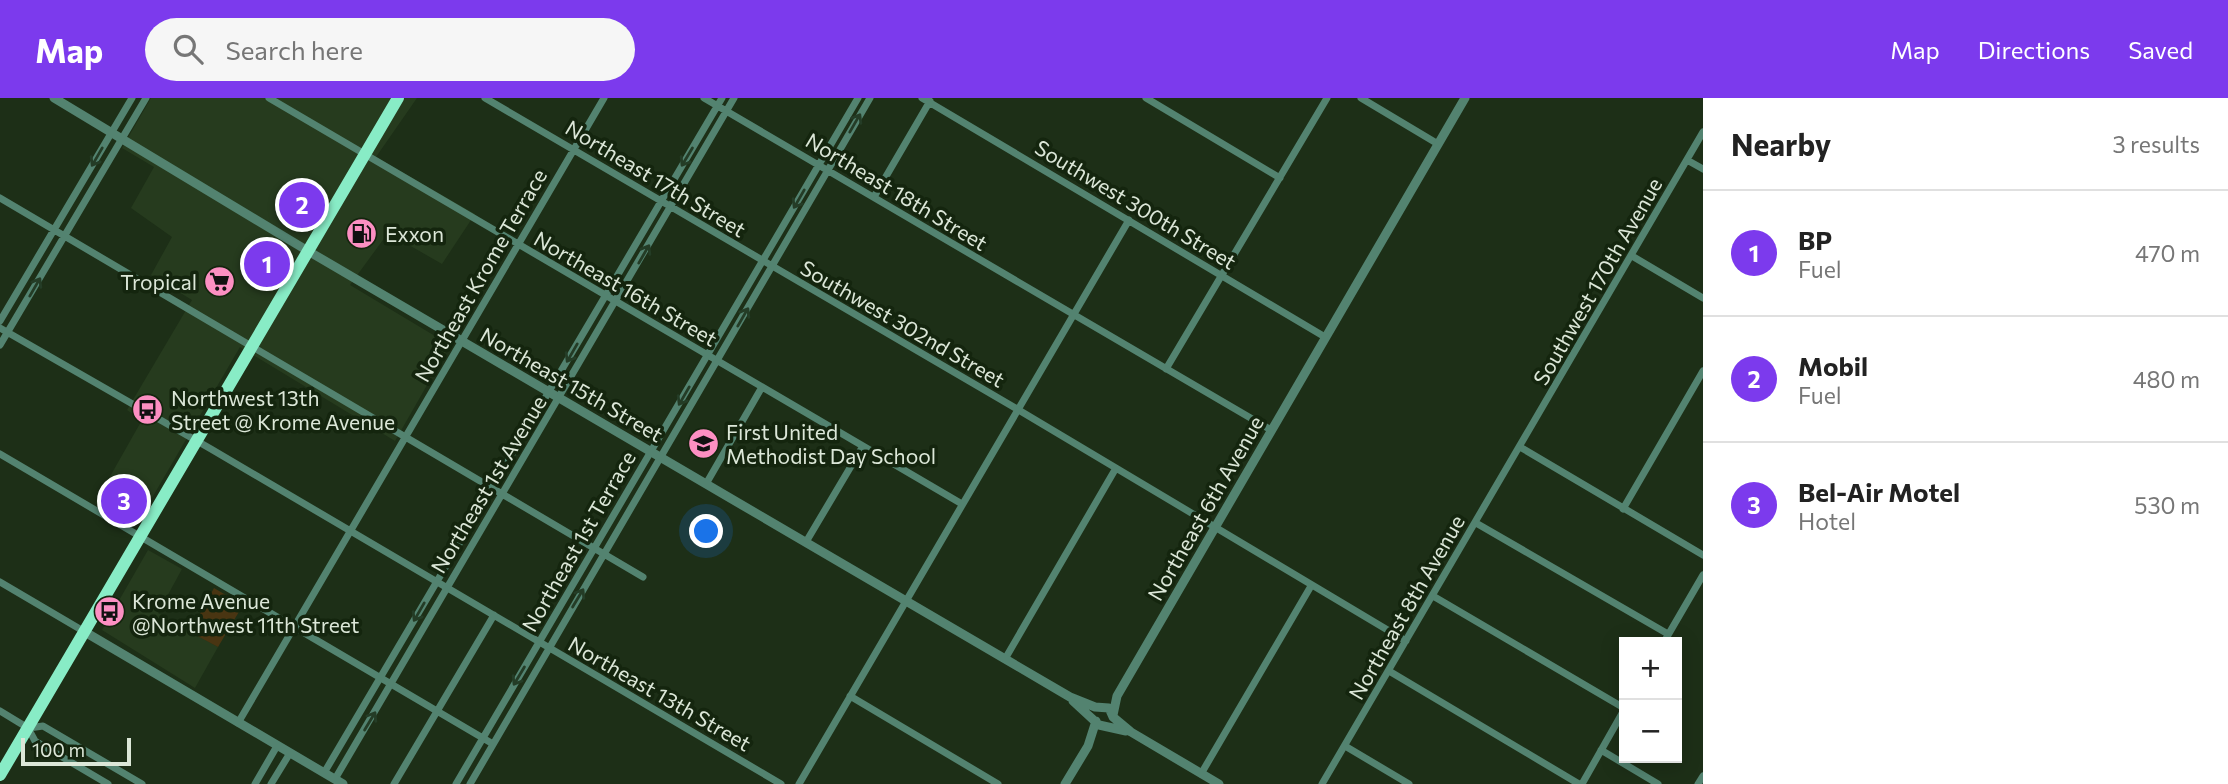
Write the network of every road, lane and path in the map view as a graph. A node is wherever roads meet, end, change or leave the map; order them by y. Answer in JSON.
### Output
{"nodes":[{"id":1,"x":54,"y":98,"type":"edge"},
{"id":2,"x":132,"y":98,"type":"edge"},
{"id":3,"x":146,"y":98,"type":"edge"},
{"id":4,"x":269,"y":98,"type":"edge"},
{"id":5,"x":398,"y":98,"type":"edge"},
{"id":6,"x":485,"y":98,"type":"edge"},
{"id":7,"x":604,"y":98,"type":"edge"},
{"id":8,"x":704,"y":98,"type":"edge"},
{"id":9,"x":722,"y":98,"type":"edge"},
{"id":10,"x":734,"y":98,"type":"edge"},
{"id":11,"x":858,"y":98,"type":"edge"},
{"id":12,"x":870,"y":98,"type":"edge"},
{"id":13,"x":1146,"y":98,"type":"edge"},
{"id":14,"x":1327,"y":98,"type":"edge"},
{"id":15,"x":1361,"y":98,"type":"edge"},
{"id":16,"x":1465,"y":98,"type":"edge"},
{"id":17,"x":928,"y":99,"type":"edge"},
{"id":18,"x":717,"y":106,"type":"junction"},
{"id":19,"x":726,"y":111,"type":"junction"},
{"id":20,"x":112,"y":132,"type":"junction"},
{"id":21,"x":1703,"y":132,"type":"edge"},
{"id":22,"x":122,"y":139,"type":"junction"},
{"id":23,"x":1438,"y":144,"type":"junction"},
{"id":24,"x":574,"y":150,"type":"junction"},
{"id":25,"x":365,"y":155,"type":"junction"},
{"id":26,"x":1687,"y":160,"type":"junction"},
{"id":27,"x":819,"y":165,"type":"junction"},
{"id":28,"x":1703,"y":169,"type":"edge"},
{"id":29,"x":828,"y":170,"type":"junction"},
{"id":30,"x":1280,"y":178,"type":"junction"},
{"id":31,"x":874,"y":197,"type":"junction"},
{"id":32,"x":0,"y":198,"type":"edge"},
{"id":33,"x":661,"y":201,"type":"junction"},
{"id":34,"x":671,"y":206,"type":"junction"},
{"id":35,"x":1129,"y":220,"type":"junction"},
{"id":36,"x":55,"y":230,"type":"junction"},
{"id":37,"x":64,"y":236,"type":"junction"},
{"id":38,"x":518,"y":244,"type":"junction"},
{"id":39,"x":308,"y":251,"type":"junction"},
{"id":40,"x":1632,"y":256,"type":"junction"},
{"id":41,"x":762,"y":261,"type":"junction"},
{"id":42,"x":772,"y":267,"type":"junction"},
{"id":43,"x":1222,"y":276,"type":"junction"},
{"id":44,"x":606,"y":296,"type":"junction"},
{"id":45,"x":1703,"y":298,"type":"edge"},
{"id":46,"x":616,"y":302,"type":"junction"},
{"id":47,"x":1072,"y":314,"type":"junction"},
{"id":48,"x":0,"y":321,"type":"edge"},
{"id":49,"x":4,"y":330,"type":"edge"},
{"id":50,"x":1325,"y":337,"type":"junction"},
{"id":51,"x":462,"y":340,"type":"junction"},
{"id":52,"x":0,"y":345,"type":"edge"},
{"id":53,"x":251,"y":346,"type":"junction"},
{"id":54,"x":708,"y":355,"type":"junction"},
{"id":55,"x":718,"y":362,"type":"junction"},
{"id":56,"x":1166,"y":369,"type":"junction"},
{"id":57,"x":1703,"y":371,"type":"edge"},
{"id":58,"x":762,"y":387,"type":"junction"},
{"id":59,"x":550,"y":391,"type":"junction"},
{"id":60,"x":560,"y":397,"type":"junction"},
{"id":61,"x":1017,"y":409,"type":"junction"},
{"id":62,"x":1271,"y":430,"type":"junction"},
{"id":63,"x":405,"y":436,"type":"junction"},
{"id":64,"x":196,"y":441,"type":"junction"},
{"id":65,"x":863,"y":446,"type":"junction"},
{"id":66,"x":1520,"y":447,"type":"junction"},
{"id":67,"x":651,"y":451,"type":"junction"},
{"id":68,"x":0,"y":454,"type":"edge"},
{"id":69,"x":662,"y":457,"type":"junction"},
{"id":70,"x":1116,"y":468,"type":"junction"},
{"id":71,"x":706,"y":484,"type":"junction"},
{"id":72,"x":492,"y":488,"type":"junction"},
{"id":73,"x":503,"y":494,"type":"junction"},
{"id":74,"x":962,"y":504,"type":"junction"},
{"id":75,"x":1623,"y":509,"type":"junction"},
{"id":76,"x":1476,"y":523,"type":"junction"},
{"id":77,"x":1213,"y":527,"type":"junction"},
{"id":78,"x":349,"y":531,"type":"junction"},
{"id":79,"x":140,"y":537,"type":"junction"},
{"id":80,"x":806,"y":542,"type":"junction"},
{"id":81,"x":594,"y":548,"type":"junction"},
{"id":82,"x":605,"y":554,"type":"junction"},
{"id":83,"x":1703,"y":555,"type":"edge"},
{"id":84,"x":1703,"y":575,"type":"edge"},
{"id":85,"x":643,"y":577,"type":"dead end"},
{"id":86,"x":0,"y":582,"type":"edge"},
{"id":87,"x":437,"y":582,"type":"junction"},
{"id":88,"x":1311,"y":586,"type":"junction"},
{"id":89,"x":447,"y":588,"type":"junction"},
{"id":90,"x":1433,"y":596,"type":"junction"},
{"id":91,"x":905,"y":601,"type":"junction"},
{"id":92,"x":494,"y":615,"type":"junction"},
{"id":93,"x":293,"y":627,"type":"junction"},
{"id":94,"x":85,"y":632,"type":"junction"},
{"id":95,"x":1668,"y":634,"type":"junction"},
{"id":96,"x":1666,"y":637,"type":"edge"},
{"id":97,"x":1406,"y":641,"type":"junction"},
{"id":98,"x":539,"y":642,"type":"junction"},
{"id":99,"x":548,"y":648,"type":"junction"},
{"id":100,"x":1005,"y":659,"type":"junction"},
{"id":101,"x":1389,"y":671,"type":"junction"},
{"id":102,"x":381,"y":677,"type":"junction"},
{"id":103,"x":392,"y":684,"type":"junction"},
{"id":104,"x":850,"y":696,"type":"junction"},
{"id":105,"x":1117,"y":696,"type":"junction"},
{"id":106,"x":1070,"y":697,"type":"junction"},
{"id":107,"x":1619,"y":706,"type":"edge"},
{"id":108,"x":1102,"y":707,"type":"junction"},
{"id":109,"x":437,"y":710,"type":"junction"},
{"id":110,"x":0,"y":711,"type":"edge"},
{"id":111,"x":1113,"y":716,"type":"junction"},
{"id":112,"x":1619,"y":718,"type":"edge"},
{"id":113,"x":1096,"y":721,"type":"junction"},
{"id":114,"x":238,"y":723,"type":"junction"},
{"id":115,"x":1106,"y":726,"type":"junction"},
{"id":116,"x":28,"y":728,"type":"junction"},
{"id":117,"x":1130,"y":732,"type":"junction"},
{"id":118,"x":483,"y":737,"type":"junction"},
{"id":119,"x":493,"y":744,"type":"junction"},
{"id":120,"x":277,"y":746,"type":"junction"},
{"id":121,"x":1088,"y":746,"type":"junction"},
{"id":122,"x":1345,"y":746,"type":"junction"},
{"id":123,"x":1601,"y":750,"type":"junction"},
{"id":124,"x":290,"y":753,"type":"junction"},
{"id":125,"x":324,"y":773,"type":"junction"},
{"id":126,"x":1201,"y":774,"type":"junction"},
{"id":127,"x":0,"y":775,"type":"edge"},
{"id":128,"x":1703,"y":776,"type":"edge"},
{"id":129,"x":339,"y":782,"type":"edge"},
{"id":130,"x":108,"y":784,"type":"edge"},
{"id":131,"x":142,"y":784,"type":"edge"},
{"id":132,"x":255,"y":784,"type":"edge"},
{"id":133,"x":271,"y":784,"type":"edge"},
{"id":134,"x":394,"y":784,"type":"edge"},
{"id":135,"x":456,"y":784,"type":"edge"},
{"id":136,"x":470,"y":784,"type":"edge"},
{"id":137,"x":781,"y":784,"type":"edge"},
{"id":138,"x":799,"y":784,"type":"edge"},
{"id":139,"x":999,"y":784,"type":"edge"},
{"id":140,"x":1065,"y":784,"type":"edge"},
{"id":141,"x":1219,"y":784,"type":"edge"},
{"id":142,"x":1322,"y":784,"type":"edge"},
{"id":143,"x":1409,"y":784,"type":"edge"},
{"id":144,"x":1581,"y":784,"type":"edge"},
{"id":145,"x":1658,"y":784,"type":"edge"},
{"id":146,"x":1698,"y":784,"type":"edge"}],
"edges":[{"from":1,"to":20,"type":"street","name":"Northeast 15th Street"},
{"from":2,"to":20,"type":"street"},
{"from":3,"to":22,"type":"street"},
{"from":4,"to":25,"type":"street","name":"Northeast 16th Street"},
{"from":5,"to":25,"type":"highway"},
{"from":6,"to":24,"type":"street","name":"Northeast 17th Street"},
{"from":7,"to":24,"type":"street","name":"Northeast Krome Terrace"},
{"from":8,"to":18,"type":"street","name":"Northeast 18th Street"},
{"from":9,"to":18,"type":"street","name":"Northeast 1st Avenue"},
{"from":10,"to":19,"type":"street","name":"Northeast 1st Avenue"},
{"from":11,"to":27,"type":"street","name":"Northeast 1st Terrace"},
{"from":29,"to":12,"type":"street","name":"Northeast 1st Terrace","one_way":true},
{"from":13,"to":30,"type":"street"},
{"from":14,"to":30,"type":"street"},
{"from":15,"to":23,"type":"street"},
{"from":16,"to":23,"type":"street","name":"Northeast 6th Avenue"},
{"from":17,"to":31,"type":"street"},
{"from":17,"to":35,"type":"street","name":"Southwest 300th Street"},
{"from":18,"to":19,"type":"street","name":"Northeast 18th Street"},
{"from":18,"to":33,"type":"street","name":"Northeast 1st Avenue","one_way":true},
{"from":19,"to":27,"type":"street","name":"Northeast 18th Street"},
{"from":19,"to":34,"type":"street","name":"Northeast 1st Avenue"},
{"from":20,"to":22,"type":"street","name":"Northeast 15th Street"},
{"from":20,"to":36,"type":"street","one_way":true},
{"from":21,"to":26,"type":"street","name":"Southwest 170th Avenue"},
{"from":22,"to":37,"type":"street"},
{"from":22,"to":39,"type":"street","name":"Northeast 15th Street"},
{"from":23,"to":50,"type":"street","name":"Northeast 6th Avenue"},
{"from":24,"to":33,"type":"street","name":"Northeast 17th Street"},
{"from":24,"to":38,"type":"street","name":"Northeast Krome Terrace"},
{"from":25,"to":38,"type":"street","name":"Northeast 16th Street"},
{"from":25,"to":39,"type":"highway"},
{"from":26,"to":28,"type":"street"},
{"from":26,"to":40,"type":"street","name":"Southwest 170th Avenue"},
{"from":27,"to":29,"type":"street","name":"Northeast 18th Street"},
{"from":27,"to":41,"type":"street","name":"Northeast 1st Terrace","one_way":true},
{"from":29,"to":31,"type":"street","name":"Northeast 18th Street"},
{"from":29,"to":42,"type":"street","name":"Northeast 1st Terrace"},
{"from":30,"to":43,"type":"street"},
{"from":31,"to":47,"type":"street","name":"Northeast 18th Street"},
{"from":32,"to":36,"type":"street"},
{"from":33,"to":34,"type":"street","name":"Northeast 17th Street"},
{"from":33,"to":44,"type":"street","name":"Northeast 1st Avenue"},
{"from":34,"to":41,"type":"street","name":"Northeast 17th Street"},
{"from":46,"to":34,"type":"street","name":"Northeast 1st Avenue","one_way":true},
{"from":35,"to":43,"type":"street","name":"Southwest 300th Street"},
{"from":35,"to":47,"type":"street"},
{"from":36,"to":37,"type":"street"},
{"from":36,"to":48,"type":"street"},
{"from":49,"to":37,"type":"street","one_way":true},
{"from":37,"to":53,"type":"street"},
{"from":38,"to":44,"type":"street","name":"Northeast 16th Street"},
{"from":38,"to":51,"type":"street","name":"Northeast Krome Terrace"},
{"from":39,"to":51,"type":"street","name":"Northeast 15th Street"},
{"from":39,"to":53,"type":"highway"},
{"from":40,"to":45,"type":"street"},
{"from":40,"to":66,"type":"street","name":"Southwest 170th Avenue"},
{"from":41,"to":42,"type":"street","name":"Northeast 17th Street"},
{"from":41,"to":54,"type":"street","name":"Northeast 1st Terrace"},
{"from":55,"to":42,"type":"street","name":"Northeast 1st Terrace","one_way":true},
{"from":42,"to":61,"type":"street","name":"Southwest 302nd Street"},
{"from":43,"to":50,"type":"street","name":"Southwest 300th Street"},
{"from":43,"to":56,"type":"street"},
{"from":44,"to":46,"type":"street","name":"Northeast 16th Street"},
{"from":44,"to":59,"type":"street","name":"Northeast 1st Avenue","one_way":true},
{"from":46,"to":54,"type":"street","name":"Northeast 16th Street"},
{"from":46,"to":60,"type":"street","name":"Northeast 1st Avenue"},
{"from":47,"to":56,"type":"street","name":"Northeast 18th Street"},
{"from":47,"to":61,"type":"street"},
{"from":49,"to":52,"type":"street"},
{"from":49,"to":64,"type":"street","name":"Northeast 13th Street"},
{"from":50,"to":62,"type":"street","name":"Northeast 6th Avenue"},
{"from":51,"to":59,"type":"street","name":"Northeast 15th Street"},
{"from":51,"to":63,"type":"street","name":"Northeast Krome Terrace"},
{"from":53,"to":63,"type":"street"},
{"from":53,"to":64,"type":"highway"},
{"from":54,"to":55,"type":"street","name":"Northeast 16th Street"},
{"from":54,"to":67,"type":"street","name":"Northeast 1st Terrace","one_way":true},
{"from":55,"to":58,"type":"street","name":"Northeast 16th Street"},
{"from":55,"to":69,"type":"street","name":"Northeast 1st Terrace"},
{"from":56,"to":62,"type":"street","name":"Northeast 18th Street"},
{"from":57,"to":75,"type":"street"},
{"from":58,"to":65,"type":"street","name":"Northeast 16th Street"},
{"from":58,"to":71,"type":"street"},
{"from":59,"to":60,"type":"street","name":"Northeast 15th Street"},
{"from":59,"to":72,"type":"street","name":"Northeast 1st Avenue"},
{"from":60,"to":67,"type":"street","name":"Northeast 15th Street"},
{"from":60,"to":73,"type":"street","name":"Northeast 1st Avenue"},
{"from":61,"to":70,"type":"street"},
{"from":61,"to":74,"type":"street"},
{"from":62,"to":77,"type":"street","name":"Northeast 6th Avenue"},
{"from":63,"to":72,"type":"street"},
{"from":63,"to":78,"type":"street","name":"Northeast Krome Terrace"},
{"from":64,"to":78,"type":"street","name":"Northeast 13th Street"},
{"from":64,"to":79,"type":"highway"},
{"from":65,"to":74,"type":"street","name":"Northeast 16th Street"},
{"from":65,"to":80,"type":"street"},
{"from":66,"to":75,"type":"street"},
{"from":66,"to":76,"type":"street","name":"Northeast 8th Avenue"},
{"from":67,"to":69,"type":"street","name":"Northeast 15th Street"},
{"from":67,"to":81,"type":"street","name":"Northeast 1st Terrace"},
{"from":68,"to":79,"type":"street"},
{"from":69,"to":71,"type":"street","name":"Northeast 15th Street"},
{"from":69,"to":82,"type":"street","name":"Northeast 1st Terrace"},
{"from":70,"to":77,"type":"street"},
{"from":70,"to":100,"type":"street"},
{"from":71,"to":80,"type":"street","name":"Northeast 15th Street"},
{"from":72,"to":73,"type":"street"},
{"from":72,"to":87,"type":"street","name":"Northeast 1st Avenue"},
{"from":73,"to":81,"type":"street"},
{"from":73,"to":89,"type":"street","name":"Northeast 1st Avenue"},
{"from":74,"to":91,"type":"street"},
{"from":75,"to":83,"type":"street"},
{"from":76,"to":90,"type":"street","name":"Northeast 8th Avenue"},
{"from":76,"to":95,"type":"street"},
{"from":77,"to":88,"type":"street"},
{"from":77,"to":105,"type":"street","name":"Northeast 6th Avenue"},
{"from":78,"to":87,"type":"street","name":"Northeast 13th Street"},
{"from":78,"to":93,"type":"street","name":"Northeast Krome Terrace"},
{"from":79,"to":93,"type":"street"},
{"from":79,"to":94,"type":"highway"},
{"from":80,"to":91,"type":"street","name":"Northeast 15th Street"},
{"from":81,"to":82,"type":"street"},
{"from":81,"to":98,"type":"street","name":"Northeast 1st Terrace"},
{"from":82,"to":85,"type":"street"},
{"from":99,"to":82,"type":"street","name":"Northeast 1st Terrace","one_way":true},
{"from":84,"to":95,"type":"street"},
{"from":86,"to":94,"type":"street"},
{"from":87,"to":89,"type":"street","name":"Northeast 13th Street"},
{"from":87,"to":102,"type":"street","name":"Northeast 1st Avenue","one_way":true},
{"from":88,"to":97,"type":"street"},
{"from":88,"to":126,"type":"street"},
{"from":89,"to":92,"type":"street","name":"Northeast 13th Street"},
{"from":89,"to":103,"type":"street","name":"Northeast 1st Avenue"},
{"from":90,"to":97,"type":"street","name":"Northeast 8th Avenue"},
{"from":90,"to":107,"type":"street"},
{"from":91,"to":100,"type":"street","name":"Northeast 15th Street"},
{"from":91,"to":104,"type":"street"},
{"from":92,"to":98,"type":"street","name":"Northeast 13th Street"},
{"from":92,"to":109,"type":"street"},
{"from":93,"to":102,"type":"street"},
{"from":93,"to":114,"type":"street","name":"Northeast Krome Terrace"},
{"from":94,"to":114,"type":"street"},
{"from":94,"to":116,"type":"highway"},
{"from":95,"to":96,"type":"street"},
{"from":97,"to":101,"type":"street","name":"Northeast 8th Avenue"},
{"from":98,"to":99,"type":"street","name":"Northeast 13th Street"},
{"from":98,"to":118,"type":"street","name":"Northeast 1st Terrace","one_way":true},
{"from":99,"to":119,"type":"street","name":"Northeast 1st Terrace"},
{"from":99,"to":137,"type":"street","name":"Northeast 13th Street"},
{"from":100,"to":106,"type":"street","name":"Northeast 15th Street"},
{"from":101,"to":122,"type":"street","name":"Northeast 8th Avenue"},
{"from":101,"to":144,"type":"street"},
{"from":102,"to":103,"type":"street"},
{"from":102,"to":125,"type":"street","name":"Northeast 1st Avenue"},
{"from":103,"to":109,"type":"street"},
{"from":129,"to":103,"type":"street","name":"Northeast 1st Avenue","one_way":true},
{"from":104,"to":138,"type":"street"},
{"from":104,"to":139,"type":"street"},
{"from":105,"to":108,"type":"street","name":"Northeast 6th Avenue"},
{"from":105,"to":111,"type":"street","name":"Northeast 6th Avenue"},
{"from":106,"to":108,"type":"street","name":"Northeast 15th Street"},
{"from":106,"to":113,"type":"street","name":"Northeast 15th Street"},
{"from":108,"to":111,"type":"street"},
{"from":108,"to":113,"type":"street"},
{"from":109,"to":118,"type":"street"},
{"from":109,"to":134,"type":"street"},
{"from":110,"to":116,"type":"street"},
{"from":111,"to":115,"type":"street"},
{"from":111,"to":117,"type":"street"},
{"from":112,"to":123,"type":"street"},
{"from":113,"to":115,"type":"street"},
{"from":113,"to":121,"type":"street"},
{"from":114,"to":120,"type":"street"},
{"from":115,"to":117,"type":"street"},
{"from":115,"to":121,"type":"street"},
{"from":116,"to":127,"type":"highway"},
{"from":116,"to":130,"type":"street"},
{"from":116,"to":131,"type":"street"},
{"from":117,"to":126,"type":"street"},
{"from":118,"to":119,"type":"street"},
{"from":118,"to":135,"type":"street","name":"Northeast 1st Terrace"},
{"from":119,"to":136,"type":"street","name":"Northeast 1st Terrace"},
{"from":120,"to":124,"type":"street"},
{"from":120,"to":132,"type":"street"},
{"from":121,"to":140,"type":"street"},
{"from":122,"to":142,"type":"street","name":"Northeast 8th Avenue"},
{"from":122,"to":143,"type":"street"},
{"from":123,"to":144,"type":"street"},
{"from":123,"to":145,"type":"street"},
{"from":124,"to":125,"type":"street"},
{"from":124,"to":133,"type":"street"},
{"from":125,"to":129,"type":"street"},
{"from":126,"to":141,"type":"street"},
{"from":128,"to":146,"type":"street"}]}
